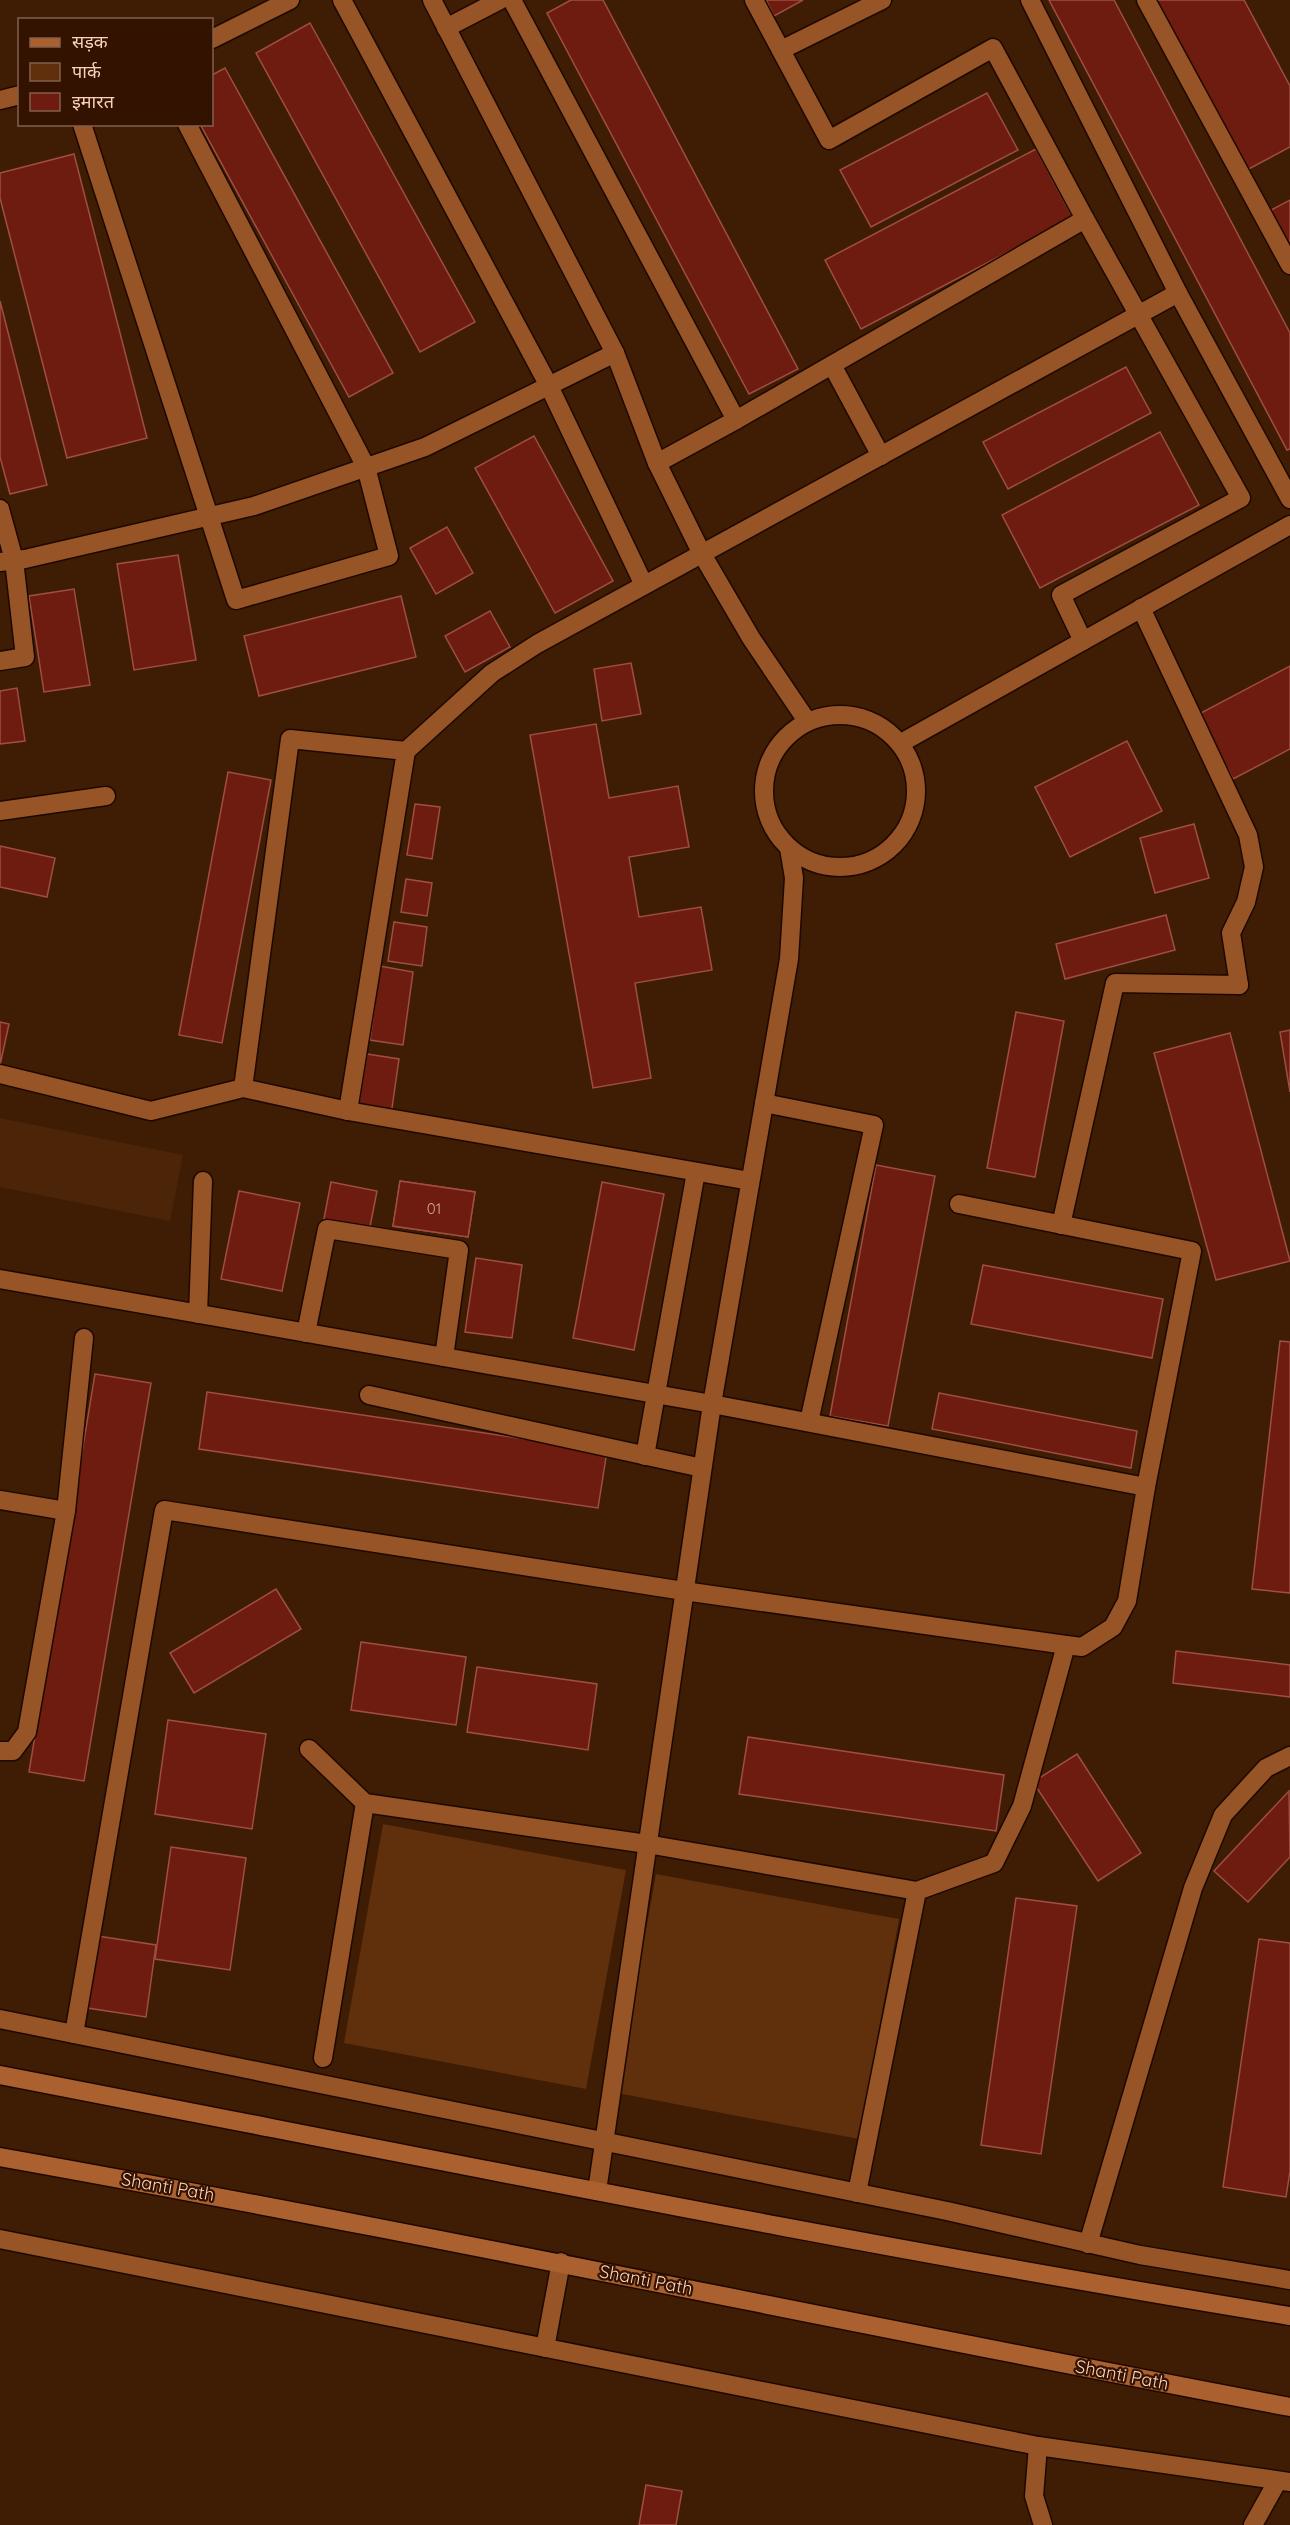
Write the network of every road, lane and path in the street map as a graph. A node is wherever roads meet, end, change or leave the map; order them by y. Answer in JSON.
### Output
{"nodes":[{"id":1,"x":290,"y":0,"type":"edge"},
{"id":2,"x":342,"y":0,"type":"edge"},
{"id":3,"x":432,"y":0,"type":"edge"},
{"id":4,"x":500,"y":0,"type":"edge"},
{"id":5,"x":512,"y":0,"type":"edge"},
{"id":6,"x":754,"y":0,"type":"edge"},
{"id":7,"x":882,"y":0,"type":"edge"},
{"id":8,"x":1030,"y":0,"type":"edge"},
{"id":9,"x":1146,"y":0,"type":"edge"},
{"id":10,"x":446,"y":28,"type":"junction"},
{"id":11,"x":213,"y":38,"type":"edge"},
{"id":12,"x":781,"y":50,"type":"junction"},
{"id":13,"x":18,"y":96,"type":"edge"},
{"id":14,"x":0,"y":100,"type":"edge"},
{"id":15,"x":83,"y":126,"type":"edge"},
{"id":16,"x":188,"y":126,"type":"edge"},
{"id":17,"x":1085,"y":219,"type":"junction"},
{"id":18,"x":1290,"y":265,"type":"edge"},
{"id":19,"x":1178,"y":294,"type":"junction"},
{"id":20,"x":1138,"y":314,"type":"junction"},
{"id":21,"x":615,"y":353,"type":"junction"},
{"id":22,"x":832,"y":365,"type":"junction"},
{"id":23,"x":549,"y":386,"type":"junction"},
{"id":24,"x":736,"y":420,"type":"junction"},
{"id":25,"x":881,"y":456,"type":"junction"},
{"id":26,"x":657,"y":463,"type":"junction"},
{"id":27,"x":366,"y":467,"type":"junction"},
{"id":28,"x":1290,"y":499,"type":"edge"},
{"id":29,"x":0,"y":509,"type":"edge"},
{"id":30,"x":210,"y":516,"type":"junction"},
{"id":31,"x":1290,"y":525,"type":"edge"},
{"id":32,"x":702,"y":554,"type":"junction"},
{"id":33,"x":7,"y":561,"type":"edge"},
{"id":34,"x":644,"y":585,"type":"junction"},
{"id":35,"x":1141,"y":608,"type":"junction"},
{"id":36,"x":1083,"y":641,"type":"junction"},
{"id":37,"x":0,"y":661,"type":"edge"},
{"id":38,"x":807,"y":721,"type":"junction"},
{"id":39,"x":901,"y":743,"type":"junction"},
{"id":40,"x":406,"y":751,"type":"junction"},
{"id":41,"x":106,"y":796,"type":"dead end"},
{"id":42,"x":0,"y":811,"type":"edge"},
{"id":43,"x":789,"y":848,"type":"junction"},
{"id":44,"x":0,"y":1074,"type":"edge"},
{"id":45,"x":243,"y":1088,"type":"junction"},
{"id":46,"x":764,"y":1103,"type":"junction"},
{"id":47,"x":348,"y":1111,"type":"junction"},
{"id":48,"x":696,"y":1172,"type":"junction"},
{"id":49,"x":203,"y":1181,"type":"dead end"},
{"id":50,"x":750,"y":1181,"type":"junction"},
{"id":51,"x":959,"y":1204,"type":"dead end"},
{"id":52,"x":1061,"y":1225,"type":"junction"},
{"id":53,"x":0,"y":1278,"type":"edge"},
{"id":54,"x":198,"y":1314,"type":"junction"},
{"id":55,"x":306,"y":1333,"type":"junction"},
{"id":56,"x":84,"y":1338,"type":"dead end"},
{"id":57,"x":444,"y":1357,"type":"junction"},
{"id":58,"x":656,"y":1394,"type":"junction"},
{"id":59,"x":369,"y":1395,"type":"dead end"},
{"id":60,"x":712,"y":1404,"type":"junction"},
{"id":61,"x":809,"y":1422,"type":"junction"},
{"id":62,"x":645,"y":1456,"type":"junction"},
{"id":63,"x":702,"y":1468,"type":"junction"},
{"id":64,"x":1146,"y":1487,"type":"junction"},
{"id":65,"x":0,"y":1500,"type":"edge"},
{"id":66,"x":66,"y":1511,"type":"junction"},
{"id":67,"x":684,"y":1591,"type":"junction"},
{"id":68,"x":1066,"y":1645,"type":"junction"},
{"id":69,"x":309,"y":1749,"type":"dead end"},
{"id":70,"x":0,"y":1751,"type":"edge"},
{"id":71,"x":1290,"y":1756,"type":"edge"},
{"id":72,"x":365,"y":1803,"type":"junction"},
{"id":73,"x":647,"y":1844,"type":"junction"},
{"id":74,"x":917,"y":1891,"type":"junction"},
{"id":75,"x":0,"y":2019,"type":"edge"},
{"id":76,"x":74,"y":2034,"type":"junction"},
{"id":77,"x":323,"y":2058,"type":"dead end"},
{"id":78,"x":0,"y":2075,"type":"edge"},
{"id":79,"x":604,"y":2142,"type":"junction"},
{"id":80,"x":0,"y":2157,"type":"edge"},
{"id":81,"x":597,"y":2191,"type":"junction"},
{"id":82,"x":857,"y":2193,"type":"junction"},
{"id":83,"x":0,"y":2239,"type":"edge"},
{"id":84,"x":1088,"y":2244,"type":"junction"},
{"id":85,"x":561,"y":2262,"type":"junction"},
{"id":86,"x":1290,"y":2280,"type":"edge"},
{"id":87,"x":1290,"y":2316,"type":"edge"},
{"id":88,"x":545,"y":2348,"type":"junction"},
{"id":89,"x":1290,"y":2407,"type":"edge"},
{"id":90,"x":1038,"y":2446,"type":"junction"},
{"id":91,"x":1283,"y":2482,"type":"edge"},
{"id":92,"x":1042,"y":2525,"type":"edge"},
{"id":93,"x":1253,"y":2525,"type":"edge"}],
"edges":[{"from":1,"to":11,"type":"street"},
{"from":2,"to":23,"type":"street"},
{"from":3,"to":10,"type":"street"},
{"from":4,"to":10,"type":"street"},
{"from":5,"to":24,"type":"street"},
{"from":6,"to":12,"type":"street"},
{"from":7,"to":12,"type":"street"},
{"from":8,"to":19,"type":"street"},
{"from":9,"to":18,"type":"street"},
{"from":10,"to":21,"type":"street"},
{"from":12,"to":17,"type":"street"},
{"from":13,"to":14,"type":"street"},
{"from":15,"to":30,"type":"street"},
{"from":16,"to":27,"type":"street"},
{"from":17,"to":20,"type":"street"},
{"from":17,"to":22,"type":"street"},
{"from":19,"to":20,"type":"street"},
{"from":19,"to":28,"type":"street"},
{"from":20,"to":25,"type":"street"},
{"from":20,"to":36,"type":"street"},
{"from":21,"to":23,"type":"street"},
{"from":21,"to":26,"type":"street"},
{"from":22,"to":24,"type":"street"},
{"from":22,"to":25,"type":"street"},
{"from":23,"to":27,"type":"street"},
{"from":23,"to":34,"type":"street"},
{"from":24,"to":26,"type":"street"},
{"from":25,"to":32,"type":"street"},
{"from":26,"to":32,"type":"street"},
{"from":27,"to":30,"type":"street"},
{"from":27,"to":30,"type":"street"},
{"from":29,"to":33,"type":"street"},
{"from":30,"to":33,"type":"street"},
{"from":31,"to":35,"type":"street"},
{"from":32,"to":34,"type":"street"},
{"from":32,"to":38,"type":"street"},
{"from":33,"to":37,"type":"street"},
{"from":34,"to":40,"type":"street"},
{"from":35,"to":36,"type":"street"},
{"from":35,"to":52,"type":"street"},
{"from":36,"to":39,"type":"street"},
{"from":38,"to":39,"type":"street"},
{"from":38,"to":43,"type":"street"},
{"from":39,"to":43,"type":"street"},
{"from":40,"to":45,"type":"street"},
{"from":40,"to":47,"type":"street"},
{"from":41,"to":42,"type":"street"},
{"from":43,"to":46,"type":"street"},
{"from":44,"to":45,"type":"street"},
{"from":45,"to":47,"type":"street"},
{"from":46,"to":50,"type":"street"},
{"from":46,"to":61,"type":"street"},
{"from":47,"to":48,"type":"street"},
{"from":48,"to":50,"type":"street"},
{"from":48,"to":58,"type":"street"},
{"from":49,"to":54,"type":"street"},
{"from":50,"to":60,"type":"street"},
{"from":51,"to":52,"type":"street"},
{"from":52,"to":64,"type":"street"},
{"from":53,"to":54,"type":"street"},
{"from":54,"to":55,"type":"street"},
{"from":55,"to":57,"type":"street"},
{"from":55,"to":57,"type":"street"},
{"from":56,"to":66,"type":"street"},
{"from":57,"to":58,"type":"street"},
{"from":58,"to":60,"type":"street"},
{"from":58,"to":62,"type":"street"},
{"from":59,"to":62,"type":"street"},
{"from":60,"to":61,"type":"street"},
{"from":60,"to":63,"type":"street"},
{"from":61,"to":64,"type":"street"},
{"from":62,"to":63,"type":"street"},
{"from":63,"to":67,"type":"street"},
{"from":64,"to":68,"type":"street"},
{"from":65,"to":66,"type":"street"},
{"from":66,"to":70,"type":"street"},
{"from":67,"to":68,"type":"street"},
{"from":67,"to":73,"type":"street"},
{"from":67,"to":76,"type":"street"},
{"from":68,"to":74,"type":"street"},
{"from":69,"to":72,"type":"street"},
{"from":71,"to":84,"type":"street"},
{"from":72,"to":73,"type":"street"},
{"from":72,"to":77,"type":"street"},
{"from":73,"to":74,"type":"street"},
{"from":73,"to":79,"type":"street"},
{"from":74,"to":82,"type":"street"},
{"from":75,"to":76,"type":"street"},
{"from":76,"to":79,"type":"street"},
{"from":78,"to":81,"type":"main road"},
{"from":79,"to":81,"type":"street"},
{"from":79,"to":82,"type":"street"},
{"from":80,"to":85,"type":"main road","name":"Shanti Path"},
{"from":81,"to":87,"type":"main road"},
{"from":82,"to":84,"type":"street"},
{"from":83,"to":88,"type":"street"},
{"from":84,"to":86,"type":"street"},
{"from":85,"to":88,"type":"street"},
{"from":85,"to":89,"type":"main road","name":"Shanti Path"},
{"from":88,"to":90,"type":"street"},
{"from":90,"to":91,"type":"street"},
{"from":90,"to":92,"type":"street"},
{"from":91,"to":93,"type":"street"}]}
